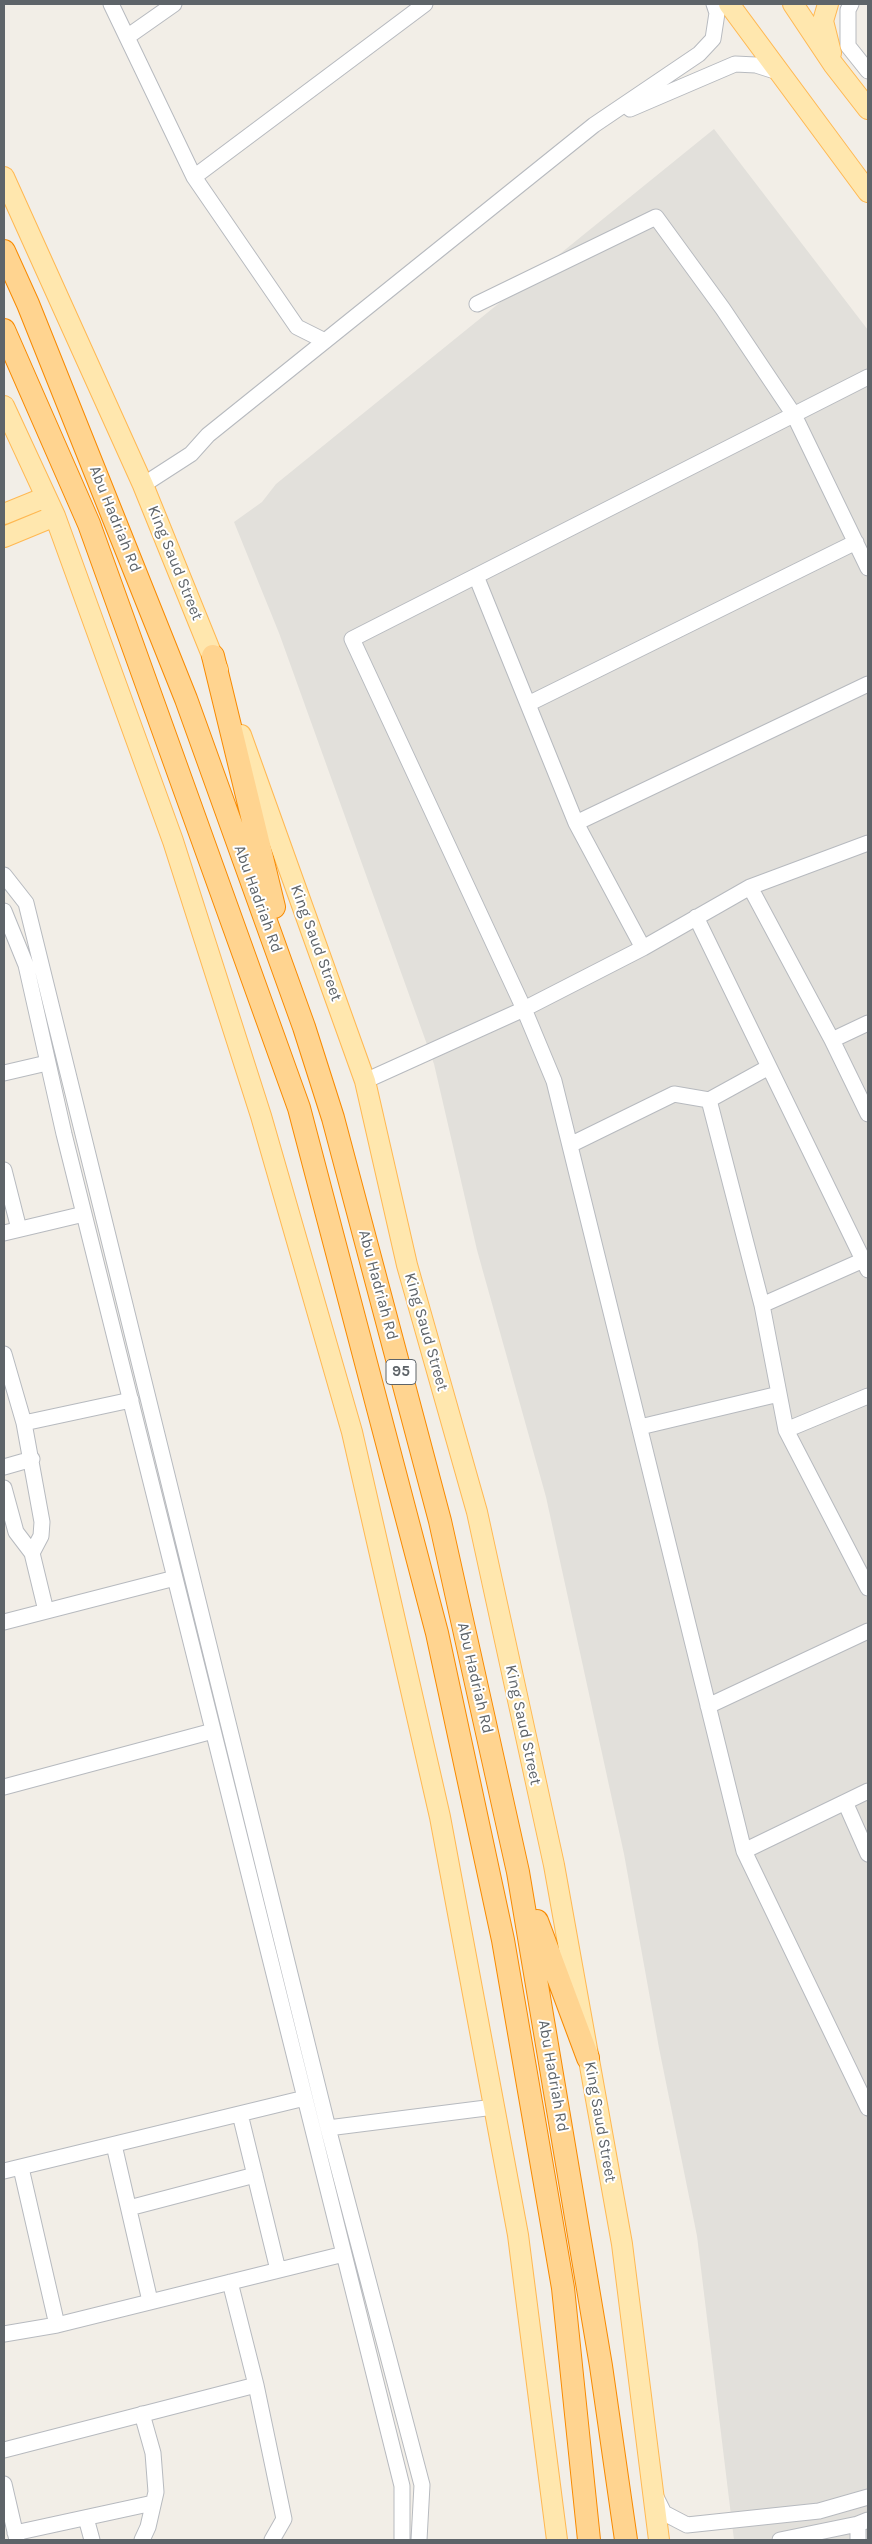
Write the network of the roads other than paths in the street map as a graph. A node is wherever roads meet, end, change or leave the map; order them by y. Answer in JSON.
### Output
{"nodes":[{"id":1,"x":111,"y":4,"type":"edge"},
{"id":2,"x":174,"y":4,"type":"edge"},
{"id":3,"x":425,"y":4,"type":"edge"},
{"id":4,"x":714,"y":4,"type":"edge"},
{"id":5,"x":729,"y":4,"type":"edge"},
{"id":6,"x":793,"y":4,"type":"edge"},
{"id":7,"x":828,"y":4,"type":"edge"},
{"id":8,"x":851,"y":4,"type":"edge"},
{"id":9,"x":127,"y":37,"type":"junction"},
{"id":10,"x":833,"y":64,"type":"junction"},
{"id":11,"x":868,"y":71,"type":"edge"},
{"id":12,"x":781,"y":73,"type":"junction"},
{"id":13,"x":868,"y":109,"type":"edge"},
{"id":14,"x":594,"y":125,"type":"junction"},
{"id":15,"x":4,"y":177,"type":"edge"},
{"id":16,"x":194,"y":177,"type":"junction"},
{"id":17,"x":868,"y":192,"type":"edge"},
{"id":18,"x":4,"y":252,"type":"edge"},
{"id":19,"x":477,"y":304,"type":"dead end"},
{"id":20,"x":4,"y":330,"type":"edge"},
{"id":21,"x":325,"y":341,"type":"junction"},
{"id":22,"x":868,"y":377,"type":"edge"},
{"id":23,"x":4,"y":406,"type":"edge"},
{"id":24,"x":794,"y":415,"type":"junction"},
{"id":25,"x":143,"y":485,"type":"junction"},
{"id":26,"x":46,"y":497,"type":"junction"},
{"id":27,"x":4,"y":514,"type":"edge"},
{"id":28,"x":55,"y":516,"type":"junction"},
{"id":29,"x":4,"y":537,"type":"edge"},
{"id":30,"x":856,"y":542,"type":"junction"},
{"id":31,"x":868,"y":568,"type":"edge"},
{"id":32,"x":476,"y":576,"type":"junction"},
{"id":33,"x":213,"y":656,"type":"junction"},
{"id":34,"x":868,"y":684,"type":"edge"},
{"id":35,"x":528,"y":704,"type":"junction"},
{"id":36,"x":576,"y":823,"type":"junction"},
{"id":37,"x":868,"y":843,"type":"edge"},
{"id":38,"x":4,"y":875,"type":"edge"},
{"id":39,"x":750,"y":887,"type":"junction"},
{"id":40,"x":4,"y":911,"type":"edge"},
{"id":41,"x":696,"y":917,"type":"junction"},
{"id":42,"x":642,"y":948,"type":"junction"},
{"id":43,"x":524,"y":1009,"type":"junction"},
{"id":44,"x":868,"y":1023,"type":"edge"},
{"id":45,"x":304,"y":1027,"type":"junction"},
{"id":46,"x":832,"y":1040,"type":"junction"},
{"id":47,"x":47,"y":1063,"type":"junction"},
{"id":48,"x":769,"y":1067,"type":"junction"},
{"id":49,"x":4,"y":1073,"type":"edge"},
{"id":50,"x":365,"y":1082,"type":"junction"},
{"id":51,"x":709,"y":1100,"type":"junction"},
{"id":52,"x":868,"y":1114,"type":"edge"},
{"id":53,"x":570,"y":1144,"type":"junction"},
{"id":54,"x":4,"y":1170,"type":"edge"},
{"id":55,"x":84,"y":1214,"type":"junction"},
{"id":56,"x":20,"y":1229,"type":"junction"},
{"id":57,"x":4,"y":1233,"type":"edge"},
{"id":58,"x":867,"y":1263,"type":"edge"},
{"id":59,"x":762,"y":1305,"type":"junction"},
{"id":60,"x":4,"y":1354,"type":"edge"},
{"id":61,"x":9,"y":1393,"type":"edge"},
{"id":62,"x":779,"y":1394,"type":"junction"},
{"id":63,"x":868,"y":1396,"type":"edge"},
{"id":64,"x":131,"y":1400,"type":"junction"},
{"id":65,"x":24,"y":1423,"type":"junction"},
{"id":66,"x":640,"y":1428,"type":"junction"},
{"id":67,"x":786,"y":1430,"type":"junction"},
{"id":68,"x":32,"y":1459,"type":"junction"},
{"id":69,"x":4,"y":1467,"type":"edge"},
{"id":70,"x":4,"y":1488,"type":"edge"},
{"id":71,"x":32,"y":1553,"type":"junction"},
{"id":72,"x":175,"y":1578,"type":"junction"},
{"id":73,"x":868,"y":1588,"type":"edge"},
{"id":74,"x":46,"y":1611,"type":"junction"},
{"id":75,"x":4,"y":1622,"type":"edge"},
{"id":76,"x":868,"y":1630,"type":"edge"},
{"id":77,"x":708,"y":1706,"type":"junction"},
{"id":78,"x":213,"y":1731,"type":"junction"},
{"id":79,"x":4,"y":1787,"type":"edge"},
{"id":80,"x":868,"y":1791,"type":"edge"},
{"id":81,"x":845,"y":1802,"type":"junction"},
{"id":82,"x":744,"y":1851,"type":"junction"},
{"id":83,"x":868,"y":1854,"type":"edge"},
{"id":84,"x":518,"y":1872,"type":"junction"},
{"id":85,"x":588,"y":2058,"type":"junction"},
{"id":86,"x":305,"y":2098,"type":"junction"},
{"id":87,"x":868,"y":2106,"type":"edge"},
{"id":88,"x":494,"y":2107,"type":"junction"},
{"id":89,"x":240,"y":2114,"type":"junction"},
{"id":90,"x":328,"y":2128,"type":"junction"},
{"id":91,"x":114,"y":2145,"type":"junction"},
{"id":92,"x":21,"y":2168,"type":"junction"},
{"id":93,"x":4,"y":2171,"type":"edge"},
{"id":94,"x":255,"y":2175,"type":"junction"},
{"id":95,"x":129,"y":2208,"type":"junction"},
{"id":96,"x":344,"y":2254,"type":"junction"},
{"id":97,"x":278,"y":2270,"type":"junction"},
{"id":98,"x":230,"y":2282,"type":"junction"},
{"id":99,"x":150,"y":2300,"type":"junction"},
{"id":100,"x":56,"y":2325,"type":"junction"},
{"id":101,"x":4,"y":2334,"type":"edge"},
{"id":102,"x":256,"y":2385,"type":"junction"},
{"id":103,"x":142,"y":2414,"type":"junction"},
{"id":104,"x":4,"y":2450,"type":"edge"},
{"id":105,"x":4,"y":2484,"type":"edge"},
{"id":106,"x":654,"y":2492,"type":"junction"},
{"id":107,"x":868,"y":2497,"type":"edge"},
{"id":108,"x":154,"y":2504,"type":"junction"},
{"id":109,"x":86,"y":2518,"type":"junction"},
{"id":110,"x":863,"y":2522,"type":"edge"},
{"id":111,"x":835,"y":2535,"type":"edge"},
{"id":112,"x":16,"y":2537,"type":"edge"},
{"id":113,"x":92,"y":2540,"type":"edge"},
{"id":114,"x":142,"y":2540,"type":"edge"},
{"id":115,"x":272,"y":2540,"type":"edge"},
{"id":116,"x":402,"y":2540,"type":"edge"},
{"id":117,"x":419,"y":2540,"type":"edge"},
{"id":118,"x":557,"y":2540,"type":"edge"},
{"id":119,"x":589,"y":2540,"type":"edge"},
{"id":120,"x":626,"y":2540,"type":"edge"},
{"id":121,"x":659,"y":2540,"type":"edge"},
{"id":122,"x":780,"y":2540,"type":"edge"},
{"id":123,"x":858,"y":2540,"type":"edge"}],
"edges":[{"from":1,"to":9,"type":"street"},
{"from":2,"to":9,"type":"street"},
{"from":3,"to":16,"type":"street"},
{"from":4,"to":14,"type":"street"},
{"from":5,"to":12,"type":"main road"},
{"from":6,"to":10,"type":"main road"},
{"from":7,"to":10,"type":"main road"},
{"from":8,"to":11,"type":"street"},
{"from":9,"to":16,"type":"street"},
{"from":10,"to":13,"type":"main road"},
{"from":12,"to":14,"type":"street"},
{"from":12,"to":17,"type":"main road"},
{"from":14,"to":21,"type":"street"},
{"from":15,"to":25,"type":"main road","name":"King Saud Street"},
{"from":16,"to":21,"type":"street"},
{"from":18,"to":45,"type":"highway","name":"Abu Hadriah Rd","number":"95"},
{"from":19,"to":24,"type":"street"},
{"from":20,"to":119,"type":"highway","name":"Abu Hadriah Rd","number":"95"},
{"from":21,"to":25,"type":"street"},
{"from":22,"to":24,"type":"street"},
{"from":23,"to":26,"type":"main road"},
{"from":24,"to":30,"type":"street"},
{"from":24,"to":32,"type":"street"},
{"from":25,"to":33,"type":"main road","name":"King Saud Street"},
{"from":26,"to":27,"type":"main road"},
{"from":26,"to":28,"type":"main road"},
{"from":28,"to":29,"type":"main road"},
{"from":28,"to":88,"type":"main road"},
{"from":30,"to":31,"type":"street"},
{"from":30,"to":35,"type":"street"},
{"from":32,"to":35,"type":"street"},
{"from":32,"to":43,"type":"street"},
{"from":33,"to":45,"type":"highway"},
{"from":33,"to":50,"type":"main road","name":"King Saud Street"},
{"from":34,"to":36,"type":"street"},
{"from":35,"to":36,"type":"street"},
{"from":36,"to":42,"type":"street"},
{"from":37,"to":39,"type":"street"},
{"from":38,"to":90,"type":"street"},
{"from":39,"to":41,"type":"street"},
{"from":39,"to":46,"type":"street"},
{"from":40,"to":47,"type":"street"},
{"from":41,"to":42,"type":"street"},
{"from":41,"to":48,"type":"street"},
{"from":42,"to":43,"type":"street"},
{"from":43,"to":50,"type":"street"},
{"from":43,"to":53,"type":"street"},
{"from":44,"to":46,"type":"street"},
{"from":45,"to":84,"type":"highway","name":"Abu Hadriah Rd","number":"95"},
{"from":46,"to":52,"type":"street"},
{"from":47,"to":49,"type":"street"},
{"from":47,"to":55,"type":"street"},
{"from":48,"to":51,"type":"street"},
{"from":48,"to":58,"type":"street"},
{"from":50,"to":85,"type":"main road","name":"King Saud Street"},
{"from":51,"to":53,"type":"street"},
{"from":51,"to":59,"type":"street"},
{"from":53,"to":66,"type":"street"},
{"from":54,"to":56,"type":"street"},
{"from":55,"to":56,"type":"street"},
{"from":55,"to":64,"type":"street"},
{"from":56,"to":57,"type":"street"},
{"from":58,"to":59,"type":"street"},
{"from":59,"to":62,"type":"street"},
{"from":60,"to":61,"type":"street"},
{"from":61,"to":65,"type":"street"},
{"from":62,"to":66,"type":"street"},
{"from":62,"to":67,"type":"street"},
{"from":63,"to":67,"type":"street"},
{"from":64,"to":65,"type":"street"},
{"from":64,"to":72,"type":"street"},
{"from":65,"to":68,"type":"street"},
{"from":66,"to":77,"type":"street"},
{"from":67,"to":73,"type":"street"},
{"from":68,"to":69,"type":"street"},
{"from":68,"to":71,"type":"street"},
{"from":70,"to":71,"type":"street"},
{"from":71,"to":74,"type":"street"},
{"from":72,"to":74,"type":"street"},
{"from":72,"to":78,"type":"street"},
{"from":74,"to":75,"type":"street"},
{"from":76,"to":77,"type":"street"},
{"from":77,"to":82,"type":"street"},
{"from":78,"to":79,"type":"street"},
{"from":78,"to":86,"type":"street"},
{"from":80,"to":81,"type":"street"},
{"from":81,"to":82,"type":"street"},
{"from":81,"to":83,"type":"street"},
{"from":82,"to":87,"type":"street"},
{"from":84,"to":85,"type":"highway"},
{"from":84,"to":120,"type":"highway","name":"Abu Hadriah Rd","number":"95"},
{"from":85,"to":106,"type":"main road","name":"King Saud Street"},
{"from":86,"to":89,"type":"street"},
{"from":86,"to":96,"type":"street"},
{"from":88,"to":90,"type":"street"},
{"from":88,"to":118,"type":"main road"},
{"from":89,"to":91,"type":"street"},
{"from":89,"to":94,"type":"street"},
{"from":90,"to":117,"type":"street"},
{"from":91,"to":92,"type":"street"},
{"from":91,"to":95,"type":"street"},
{"from":92,"to":93,"type":"street"},
{"from":92,"to":100,"type":"street"},
{"from":94,"to":95,"type":"street"},
{"from":94,"to":97,"type":"street"},
{"from":95,"to":99,"type":"street"},
{"from":96,"to":97,"type":"street"},
{"from":96,"to":116,"type":"street"},
{"from":97,"to":98,"type":"street"},
{"from":98,"to":99,"type":"street"},
{"from":98,"to":102,"type":"street"},
{"from":99,"to":100,"type":"street"},
{"from":100,"to":101,"type":"street"},
{"from":102,"to":103,"type":"street"},
{"from":102,"to":115,"type":"street"},
{"from":103,"to":104,"type":"street"},
{"from":103,"to":108,"type":"street"},
{"from":105,"to":112,"type":"street"},
{"from":106,"to":107,"type":"street"},
{"from":106,"to":121,"type":"main road","name":"King Saud Street"},
{"from":108,"to":109,"type":"street"},
{"from":108,"to":114,"type":"street"},
{"from":109,"to":112,"type":"street"},
{"from":109,"to":113,"type":"street"},
{"from":110,"to":111,"type":"street"},
{"from":110,"to":123,"type":"street"},
{"from":111,"to":122,"type":"street"}]}
